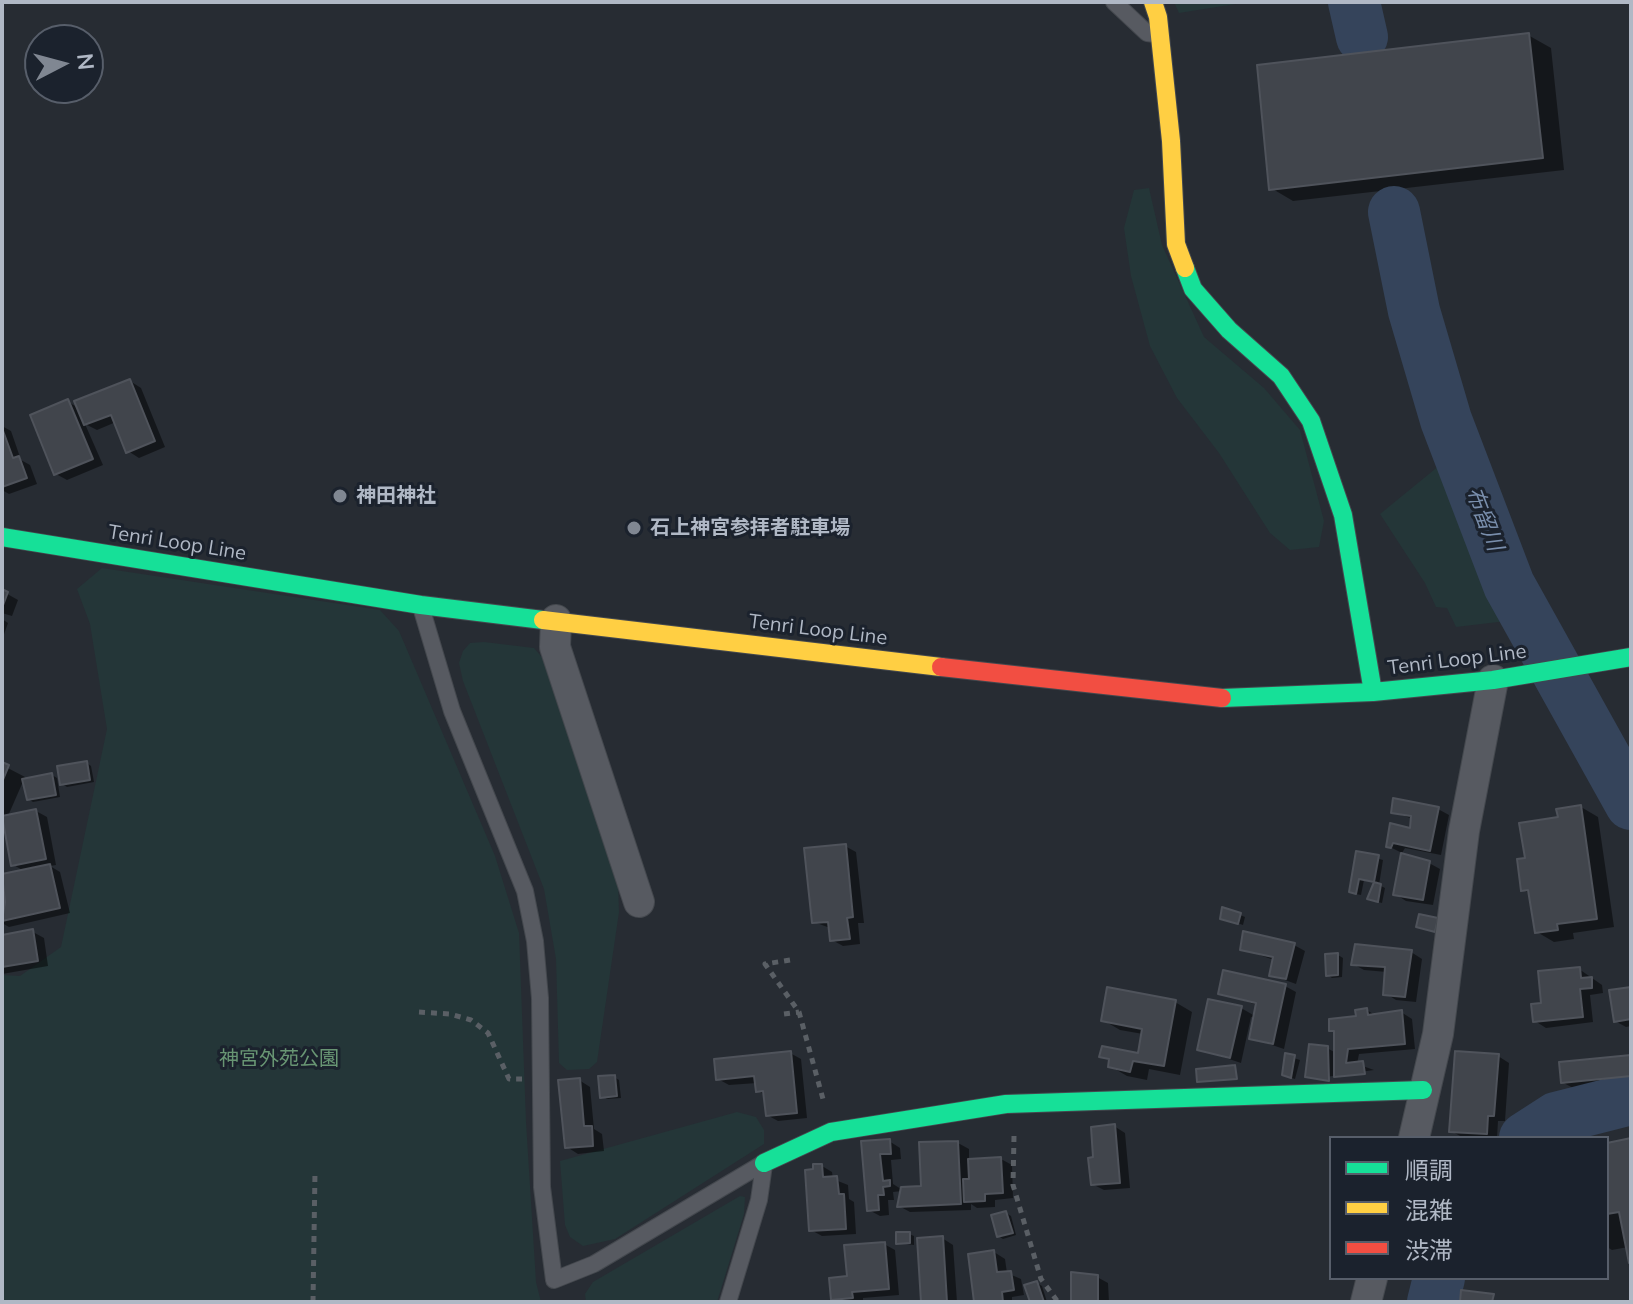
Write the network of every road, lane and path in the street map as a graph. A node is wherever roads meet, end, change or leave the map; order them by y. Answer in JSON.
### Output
{"nodes":[{"id":1,"x":1114,"y":2,"type":"edge"},
{"id":2,"x":1153,"y":2,"type":"edge"},
{"id":3,"x":1160,"y":34,"type":"junction"},
{"id":4,"x":2,"y":537,"type":"edge"},
{"id":5,"x":421,"y":605,"type":"junction"},
{"id":6,"x":556,"y":620,"type":"junction"},
{"id":7,"x":1631,"y":657,"type":"edge"},
{"id":8,"x":1493,"y":680,"type":"junction"},
{"id":9,"x":1373,"y":692,"type":"junction"},
{"id":10,"x":639,"y":902,"type":"dead end"},
{"id":11,"x":790,"y":960,"type":"dead end"},
{"id":12,"x":419,"y":1012,"type":"dead end"},
{"id":13,"x":799,"y":1012,"type":"junction"},
{"id":14,"x":784,"y":1014,"type":"dead end"},
{"id":15,"x":1423,"y":1090,"type":"junction"},
{"id":16,"x":541,"y":1094,"type":"junction"},
{"id":17,"x":1006,"y":1104,"type":"junction"},
{"id":18,"x":831,"y":1132,"type":"junction"},
{"id":19,"x":1415,"y":1136,"type":"edge"},
{"id":20,"x":764,"y":1163,"type":"junction"},
{"id":21,"x":315,"y":1171,"type":"dead end"},
{"id":22,"x":1372,"y":1280,"type":"edge"},
{"id":23,"x":313,"y":1302,"type":"edge"},
{"id":24,"x":728,"y":1302,"type":"edge"},
{"id":25,"x":1058,"y":1302,"type":"edge"},
{"id":26,"x":1366,"y":1302,"type":"edge"}],
"edges":[{"from":1,"to":3,"type":"lane"},
{"from":2,"to":3,"type":"main road"},
{"from":3,"to":9,"type":"main road"},
{"from":4,"to":5,"type":"main road","name":"Tenri Loop Line"},
{"from":5,"to":6,"type":"main road","name":"Tenri Loop Line"},
{"from":5,"to":16,"type":"lane"},
{"from":6,"to":9,"type":"main road","name":"Tenri Loop Line"},
{"from":6,"to":10,"type":"street"},
{"from":7,"to":8,"type":"main road","name":"Tenri Loop Line"},
{"from":8,"to":9,"type":"main road","name":"Tenri Loop Line"},
{"from":8,"to":15,"type":"street"},
{"from":11,"to":13,"type":"path"},
{"from":12,"to":16,"type":"path"},
{"from":13,"to":14,"type":"path"},
{"from":13,"to":18,"type":"path"},
{"from":15,"to":17,"type":"main road"},
{"from":15,"to":19,"type":"street"},
{"from":16,"to":20,"type":"lane"},
{"from":17,"to":18,"type":"main road"},
{"from":17,"to":25,"type":"path"},
{"from":18,"to":20,"type":"main road"},
{"from":20,"to":24,"type":"lane"},
{"from":21,"to":23,"type":"path"},
{"from":22,"to":26,"type":"street"}]}
